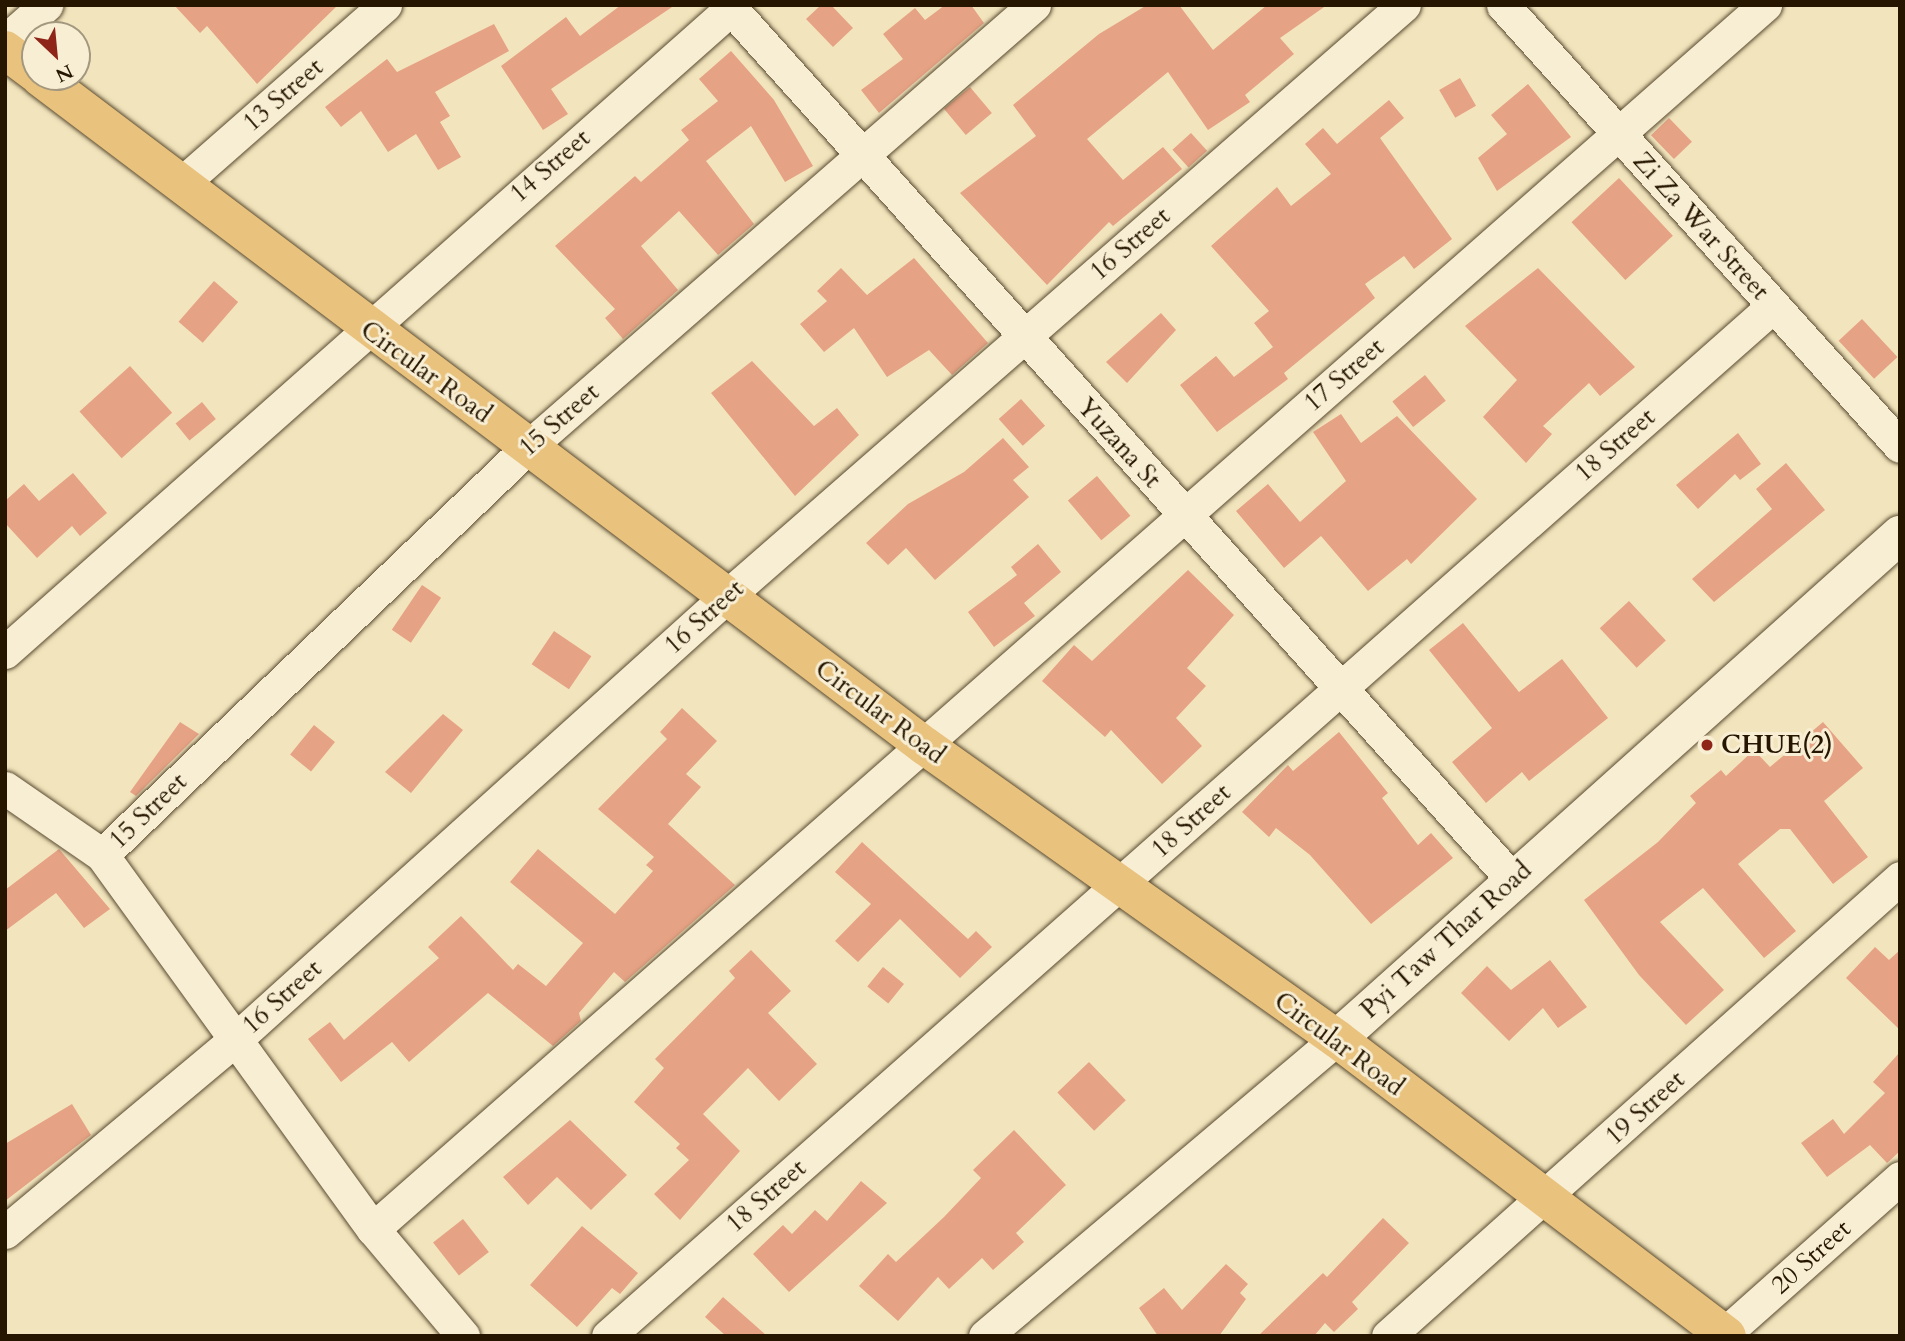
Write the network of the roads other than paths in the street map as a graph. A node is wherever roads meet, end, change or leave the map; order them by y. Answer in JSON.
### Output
{"nodes":[{"id":1,"x":46,"y":5,"type":"edge"},
{"id":2,"x":385,"y":5,"type":"edge"},
{"id":3,"x":1034,"y":5,"type":"edge"},
{"id":4,"x":1404,"y":5,"type":"edge"},
{"id":5,"x":1503,"y":5,"type":"edge"},
{"id":6,"x":1765,"y":5,"type":"edge"},
{"id":7,"x":731,"y":6,"type":"edge"},
{"id":8,"x":5,"y":41,"type":"edge"},
{"id":9,"x":5,"y":50,"type":"edge"},
{"id":10,"x":21,"y":62,"type":"edge"},
{"id":11,"x":58,"y":91,"type":"edge"},
{"id":12,"x":1618,"y":134,"type":"junction"},
{"id":13,"x":862,"y":156,"type":"junction"},
{"id":14,"x":180,"y":185,"type":"junction"},
{"id":15,"x":1773,"y":306,"type":"junction"},
{"id":16,"x":365,"y":327,"type":"junction"},
{"id":17,"x":1024,"y":336,"type":"junction"},
{"id":18,"x":1900,"y":446,"type":"edge"},
{"id":19,"x":528,"y":447,"type":"junction"},
{"id":20,"x":1184,"y":516,"type":"junction"},
{"id":21,"x":1900,"y":535,"type":"edge"},
{"id":22,"x":726,"y":597,"type":"junction"},
{"id":23,"x":5,"y":652,"type":"edge"},
{"id":24,"x":1340,"y":688,"type":"junction"},
{"id":25,"x":925,"y":746,"type":"junction"},
{"id":26,"x":5,"y":788,"type":"edge"},
{"id":27,"x":102,"y":855,"type":"junction"},
{"id":28,"x":1512,"y":878,"type":"junction"},
{"id":29,"x":1900,"y":878,"type":"edge"},
{"id":30,"x":1118,"y":886,"type":"junction"},
{"id":31,"x":236,"y":1039,"type":"junction"},
{"id":32,"x":1337,"y":1039,"type":"junction"},
{"id":33,"x":1900,"y":1178,"type":"edge"},
{"id":34,"x":1543,"y":1200,"type":"junction"},
{"id":35,"x":373,"y":1229,"type":"junction"},
{"id":36,"x":5,"y":1232,"type":"edge"},
{"id":37,"x":1725,"y":1335,"type":"edge"},
{"id":38,"x":463,"y":1336,"type":"edge"},
{"id":39,"x":608,"y":1336,"type":"edge"},
{"id":40,"x":985,"y":1336,"type":"edge"},
{"id":41,"x":1388,"y":1336,"type":"edge"}],
"edges":[{"from":1,"to":8,"type":"street"},
{"from":2,"to":14,"type":"street","name":"13 Street"},
{"from":3,"to":13,"type":"street","name":"15 Street"},
{"from":4,"to":17,"type":"street","name":"16 Street"},
{"from":5,"to":12,"type":"street","name":"Zi Za War Street"},
{"from":6,"to":12,"type":"street","name":"17 Street"},
{"from":7,"to":13,"type":"street","name":"Yuzana St"},
{"from":7,"to":16,"type":"street","name":"14 Street"},
{"from":9,"to":10,"type":"main road"},
{"from":11,"to":14,"type":"main road","name":"Circular Road"},
{"from":12,"to":15,"type":"street","name":"Zi Za War Street"},
{"from":12,"to":20,"type":"street","name":"17 Street"},
{"from":13,"to":17,"type":"street","name":"Yuzana St"},
{"from":13,"to":19,"type":"street","name":"15 Street"},
{"from":14,"to":16,"type":"main road","name":"Circular Road"},
{"from":15,"to":18,"type":"street","name":"Zi Za War Street"},
{"from":15,"to":24,"type":"street","name":"18 Street"},
{"from":16,"to":19,"type":"main road","name":"Circular Road"},
{"from":16,"to":23,"type":"street","name":"14 Street"},
{"from":17,"to":20,"type":"street","name":"Yuzana St"},
{"from":17,"to":22,"type":"street","name":"16 Street"},
{"from":19,"to":22,"type":"main road","name":"Circular Road"},
{"from":19,"to":27,"type":"street","name":"15 Street"},
{"from":20,"to":24,"type":"street","name":"Yuzana St"},
{"from":20,"to":25,"type":"street","name":"17 Street"},
{"from":21,"to":28,"type":"street","name":"Pyi Taw Thar Road"},
{"from":22,"to":25,"type":"main road","name":"Circular Road"},
{"from":22,"to":31,"type":"street","name":"16 Street"},
{"from":24,"to":28,"type":"street","name":"Yuzana St"},
{"from":24,"to":30,"type":"street","name":"18 Street"},
{"from":25,"to":30,"type":"main road","name":"Circular Road"},
{"from":25,"to":35,"type":"street","name":"17 Street"},
{"from":26,"to":27,"type":"street"},
{"from":27,"to":31,"type":"street"},
{"from":28,"to":32,"type":"street","name":"Pyi Taw Thar Road"},
{"from":29,"to":34,"type":"street","name":"19 Street"},
{"from":30,"to":32,"type":"main road","name":"Circular Road"},
{"from":30,"to":39,"type":"street","name":"18 Street"},
{"from":31,"to":35,"type":"street"},
{"from":31,"to":36,"type":"street","name":"16 Street"},
{"from":32,"to":34,"type":"main road","name":"Circular Road"},
{"from":32,"to":40,"type":"street","name":"Pyi Taw Thar Road"},
{"from":33,"to":37,"type":"street","name":"20 Street"},
{"from":34,"to":37,"type":"main road","name":"Circular Road"},
{"from":34,"to":41,"type":"street","name":"19 Street"},
{"from":35,"to":38,"type":"street"}]}
